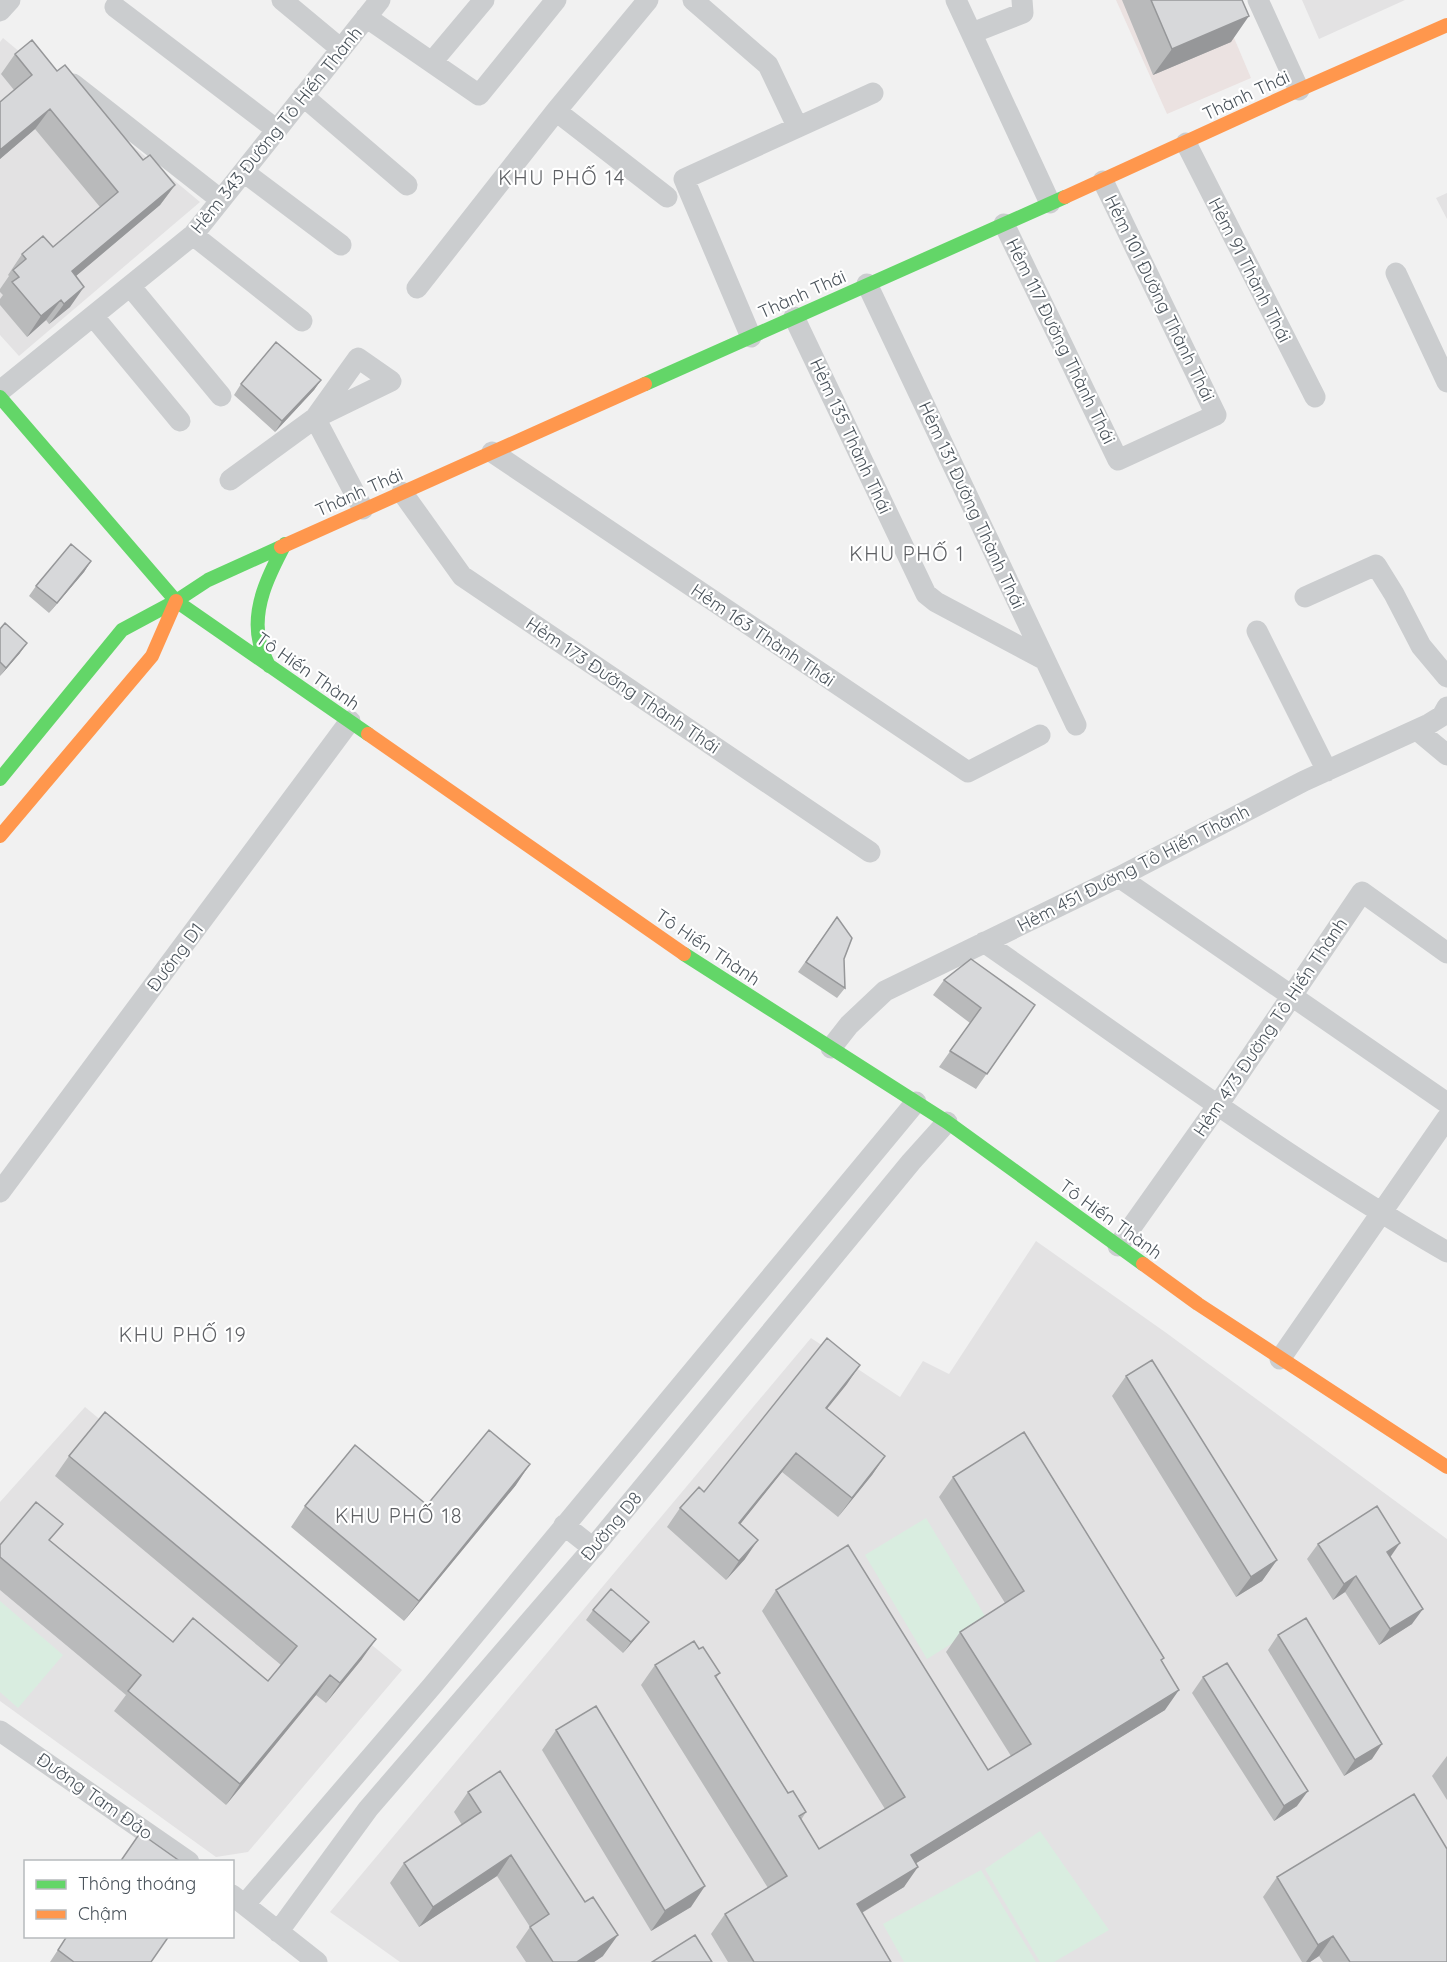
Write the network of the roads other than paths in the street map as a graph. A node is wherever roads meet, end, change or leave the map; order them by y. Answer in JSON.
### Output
{"nodes":[{"id":1,"x":10,"y":0,"type":"edge"},
{"id":2,"x":282,"y":0,"type":"edge"},
{"id":3,"x":380,"y":0,"type":"edge"},
{"id":4,"x":484,"y":0,"type":"edge"},
{"id":5,"x":556,"y":0,"type":"edge"},
{"id":6,"x":648,"y":0,"type":"edge"},
{"id":7,"x":693,"y":0,"type":"edge"},
{"id":8,"x":956,"y":0,"type":"edge"},
{"id":9,"x":1022,"y":0,"type":"edge"},
{"id":10,"x":1258,"y":0,"type":"edge"},
{"id":11,"x":115,"y":7,"type":"dead end"},
{"id":12,"x":0,"y":11,"type":"edge"},
{"id":13,"x":366,"y":17,"type":"junction"},
{"id":14,"x":1447,"y":25,"type":"edge"},
{"id":15,"x":972,"y":33,"type":"junction"},
{"id":16,"x":341,"y":49,"type":"junction"},
{"id":17,"x":432,"y":62,"type":"junction"},
{"id":18,"x":64,"y":76,"type":"edge"},
{"id":19,"x":1299,"y":90,"type":"junction"},
{"id":20,"x":873,"y":93,"type":"dead end"},
{"id":21,"x":303,"y":96,"type":"junction"},
{"id":22,"x":556,"y":111,"type":"junction"},
{"id":23,"x":797,"y":126,"type":"junction"},
{"id":24,"x":277,"y":130,"type":"junction"},
{"id":25,"x":1186,"y":142,"type":"junction"},
{"id":26,"x":244,"y":172,"type":"junction"},
{"id":27,"x":1103,"y":181,"type":"junction"},
{"id":28,"x":407,"y":185,"type":"dead end"},
{"id":29,"x":667,"y":197,"type":"dead end"},
{"id":30,"x":221,"y":200,"type":"junction"},
{"id":31,"x":1050,"y":203,"type":"junction"},
{"id":32,"x":1004,"y":224,"type":"junction"},
{"id":33,"x":193,"y":235,"type":"junction"},
{"id":34,"x":341,"y":245,"type":"dead end"},
{"id":35,"x":1396,"y":273,"type":"dead end"},
{"id":36,"x":867,"y":284,"type":"junction"},
{"id":37,"x":130,"y":286,"type":"junction"},
{"id":38,"x":417,"y":288,"type":"dead end"},
{"id":39,"x":93,"y":316,"type":"junction"},
{"id":40,"x":794,"y":317,"type":"junction"},
{"id":41,"x":302,"y":321,"type":"dead end"},
{"id":42,"x":751,"y":337,"type":"junction"},
{"id":43,"x":1447,"y":382,"type":"edge"},
{"id":44,"x":0,"y":392,"type":"edge"},
{"id":45,"x":221,"y":396,"type":"dead end"},
{"id":46,"x":0,"y":397,"type":"edge"},
{"id":47,"x":1315,"y":397,"type":"dead end"},
{"id":48,"x":1216,"y":415,"type":"joint"},
{"id":49,"x":180,"y":421,"type":"dead end"},
{"id":50,"x":492,"y":452,"type":"junction"},
{"id":51,"x":230,"y":480,"type":"dead end"},
{"id":52,"x":402,"y":492,"type":"junction"},
{"id":53,"x":363,"y":509,"type":"junction"},
{"id":54,"x":285,"y":544,"type":"junction"},
{"id":55,"x":1305,"y":597,"type":"dead end"},
{"id":56,"x":176,"y":601,"type":"junction"},
{"id":57,"x":1257,"y":631,"type":"dead end"},
{"id":58,"x":1045,"y":660,"type":"junction"},
{"id":59,"x":269,"y":666,"type":"junction"},
{"id":60,"x":1447,"y":677,"type":"edge"},
{"id":61,"x":1447,"y":708,"type":"edge"},
{"id":62,"x":350,"y":721,"type":"junction"},
{"id":63,"x":1076,"y":725,"type":"dead end"},
{"id":64,"x":1417,"y":730,"type":"junction"},
{"id":65,"x":1040,"y":735,"type":"dead end"},
{"id":66,"x":1447,"y":755,"type":"edge"},
{"id":67,"x":1327,"y":771,"type":"junction"},
{"id":68,"x":0,"y":779,"type":"edge"},
{"id":69,"x":0,"y":836,"type":"edge"},
{"id":70,"x":870,"y":852,"type":"dead end"},
{"id":71,"x":1119,"y":877,"type":"junction"},
{"id":72,"x":984,"y":942,"type":"junction"},
{"id":73,"x":1447,"y":953,"type":"edge"},
{"id":74,"x":1292,"y":996,"type":"junction"},
{"id":75,"x":831,"y":1048,"type":"junction"},
{"id":76,"x":916,"y":1102,"type":"junction"},
{"id":77,"x":1447,"y":1103,"type":"edge"},
{"id":78,"x":1218,"y":1105,"type":"junction"},
{"id":79,"x":1447,"y":1118,"type":"edge"},
{"id":80,"x":947,"y":1122,"type":"junction"},
{"id":81,"x":0,"y":1192,"type":"edge"},
{"id":82,"x":1382,"y":1214,"type":"junction"},
{"id":83,"x":1118,"y":1246,"type":"junction"},
{"id":84,"x":1447,"y":1252,"type":"edge"},
{"id":85,"x":1280,"y":1359,"type":"junction"},
{"id":86,"x":1447,"y":1467,"type":"edge"},
{"id":87,"x":564,"y":1525,"type":"junction"},
{"id":88,"x":593,"y":1548,"type":"junction"},
{"id":89,"x":0,"y":1731,"type":"edge"},
{"id":90,"x":345,"y":1789,"type":"junction"},
{"id":91,"x":368,"y":1809,"type":"junction"},
{"id":92,"x":186,"y":1860,"type":"edge"},
{"id":93,"x":239,"y":1900,"type":"edge"},
{"id":94,"x":278,"y":1932,"type":"junction"},
{"id":95,"x":317,"y":1962,"type":"edge"}],
"edges":[{"from":1,"to":12,"type":"street"},
{"from":2,"to":16,"type":"street"},
{"from":3,"to":13,"type":"street","name":"Hẻm 343 Đường Tô Hiến Thành"},
{"from":4,"to":17,"type":"street"},
{"from":5,"to":17,"type":"street"},
{"from":6,"to":22,"type":"street"},
{"from":7,"to":23,"type":"street"},
{"from":8,"to":15,"type":"street"},
{"from":9,"to":15,"type":"street"},
{"from":10,"to":19,"type":"street"},
{"from":11,"to":24,"type":"street"},
{"from":13,"to":16,"type":"street","name":"Hẻm 343 Đường Tô Hiến Thành"},
{"from":13,"to":17,"type":"street"},
{"from":14,"to":19,"type":"main road","name":"Thành Thái"},
{"from":15,"to":31,"type":"street"},
{"from":16,"to":21,"type":"street","name":"Hẻm 343 Đường Tô Hiến Thành"},
{"from":18,"to":30,"type":"street"},
{"from":19,"to":25,"type":"main road","name":"Thành Thái"},
{"from":20,"to":23,"type":"street"},
{"from":21,"to":24,"type":"street","name":"Hẻm 343 Đường Tô Hiến Thành"},
{"from":21,"to":28,"type":"street"},
{"from":22,"to":29,"type":"street"},
{"from":22,"to":38,"type":"street"},
{"from":23,"to":42,"type":"street"},
{"from":24,"to":26,"type":"street","name":"Hẻm 343 Đường Tô Hiến Thành"},
{"from":25,"to":27,"type":"main road","name":"Thành Thái"},
{"from":25,"to":47,"type":"street","name":"Hẻm 91 Thành Thái"},
{"from":26,"to":30,"type":"street","name":"Hẻm 343 Đường Tô Hiến Thành"},
{"from":26,"to":34,"type":"street"},
{"from":27,"to":31,"type":"main road","name":"Thành Thái"},
{"from":27,"to":48,"type":"street","name":"Hẻm 101 Đường Thành Thái"},
{"from":30,"to":33,"type":"street","name":"Hẻm 343 Đường Tô Hiến Thành"},
{"from":31,"to":32,"type":"main road","name":"Thành Thái"},
{"from":32,"to":36,"type":"main road","name":"Thành Thái"},
{"from":32,"to":48,"type":"street","name":"Hẻm 117 Đường Thành Thái"},
{"from":33,"to":37,"type":"street","name":"Hẻm 343 Đường Tô Hiến Thành"},
{"from":33,"to":41,"type":"street"},
{"from":35,"to":43,"type":"street"},
{"from":36,"to":40,"type":"main road","name":"Thành Thái"},
{"from":36,"to":58,"type":"street","name":"Hẻm 131 Đường Thành Thái"},
{"from":37,"to":39,"type":"street","name":"Hẻm 343 Đường Tô Hiến Thành"},
{"from":37,"to":45,"type":"street"},
{"from":39,"to":44,"type":"street","name":"Hẻm 343 Đường Tô Hiến Thành"},
{"from":39,"to":49,"type":"street"},
{"from":40,"to":42,"type":"main road","name":"Thành Thái"},
{"from":40,"to":58,"type":"street","name":"Hẻm 135 Thành Thái"},
{"from":42,"to":50,"type":"main road","name":"Thành Thái"},
{"from":46,"to":56,"type":"main road","name":"Tô Hiến Thành"},
{"from":50,"to":52,"type":"main road","name":"Thành Thái"},
{"from":50,"to":65,"type":"street","name":"Hẻm 163 Thành Thái"},
{"from":51,"to":53,"type":"street"},
{"from":52,"to":53,"type":"main road","name":"Thành Thái"},
{"from":52,"to":70,"type":"street","name":"Hẻm 173 Đường Thành Thái"},
{"from":53,"to":54,"type":"main road","name":"Thành Thái"},
{"from":54,"to":56,"type":"main road","name":"Thành Thái"},
{"from":54,"to":59,"type":"main road"},
{"from":55,"to":60,"type":"street"},
{"from":56,"to":59,"type":"main road","name":"Tô Hiến Thành"},
{"from":56,"to":68,"type":"main road","name":"Thành Thái"},
{"from":56,"to":69,"type":"main road"},
{"from":57,"to":67,"type":"street"},
{"from":58,"to":63,"type":"street","name":"Hẻm 131 Đường Thành Thái"},
{"from":59,"to":62,"type":"main road","name":"Tô Hiến Thành"},
{"from":61,"to":64,"type":"street","name":"Hẻm 451 Đường Tô Hiến Thành"},
{"from":62,"to":75,"type":"main road","name":"Tô Hiến Thành"},
{"from":62,"to":81,"type":"street","name":"Đường D1"},
{"from":64,"to":66,"type":"street"},
{"from":64,"to":67,"type":"street","name":"Hẻm 451 Đường Tô Hiến Thành"},
{"from":67,"to":71,"type":"street","name":"Hẻm 451 Đường Tô Hiến Thành"},
{"from":71,"to":72,"type":"street","name":"Hẻm 451 Đường Tô Hiến Thành"},
{"from":71,"to":74,"type":"street"},
{"from":72,"to":75,"type":"street","name":"Hẻm 451 Đường Tô Hiến Thành"},
{"from":72,"to":78,"type":"street"},
{"from":73,"to":74,"type":"street","name":"Hẻm 473 Đường Tô Hiến Thành"},
{"from":74,"to":77,"type":"street"},
{"from":74,"to":78,"type":"street","name":"Hẻm 473 Đường Tô Hiến Thành"},
{"from":75,"to":76,"type":"main road","name":"Tô Hiến Thành"},
{"from":76,"to":80,"type":"main road","name":"Tô Hiến Thành"},
{"from":76,"to":87,"type":"street","name":"Đường D8"},
{"from":78,"to":82,"type":"street"},
{"from":78,"to":83,"type":"street","name":"Hẻm 473 Đường Tô Hiến Thành"},
{"from":79,"to":82,"type":"street"},
{"from":80,"to":83,"type":"main road","name":"Tô Hiến Thành"},
{"from":80,"to":88,"type":"street","name":"Đường D8"},
{"from":82,"to":84,"type":"street"},
{"from":82,"to":85,"type":"street"},
{"from":83,"to":85,"type":"main road","name":"Tô Hiến Thành"},
{"from":85,"to":86,"type":"main road","name":"Tô Hiến Thành"},
{"from":87,"to":88,"type":"street"},
{"from":87,"to":90,"type":"street","name":"Đường D8"},
{"from":88,"to":91,"type":"street","name":"Đường D8"},
{"from":89,"to":92,"type":"street","name":"Đường Tam Đảo"},
{"from":90,"to":91,"type":"street"},
{"from":90,"to":93,"type":"street","name":"Đường D8"},
{"from":91,"to":94,"type":"street","name":"Đường D8"},
{"from":93,"to":94,"type":"street"},
{"from":94,"to":95,"type":"street"}]}
